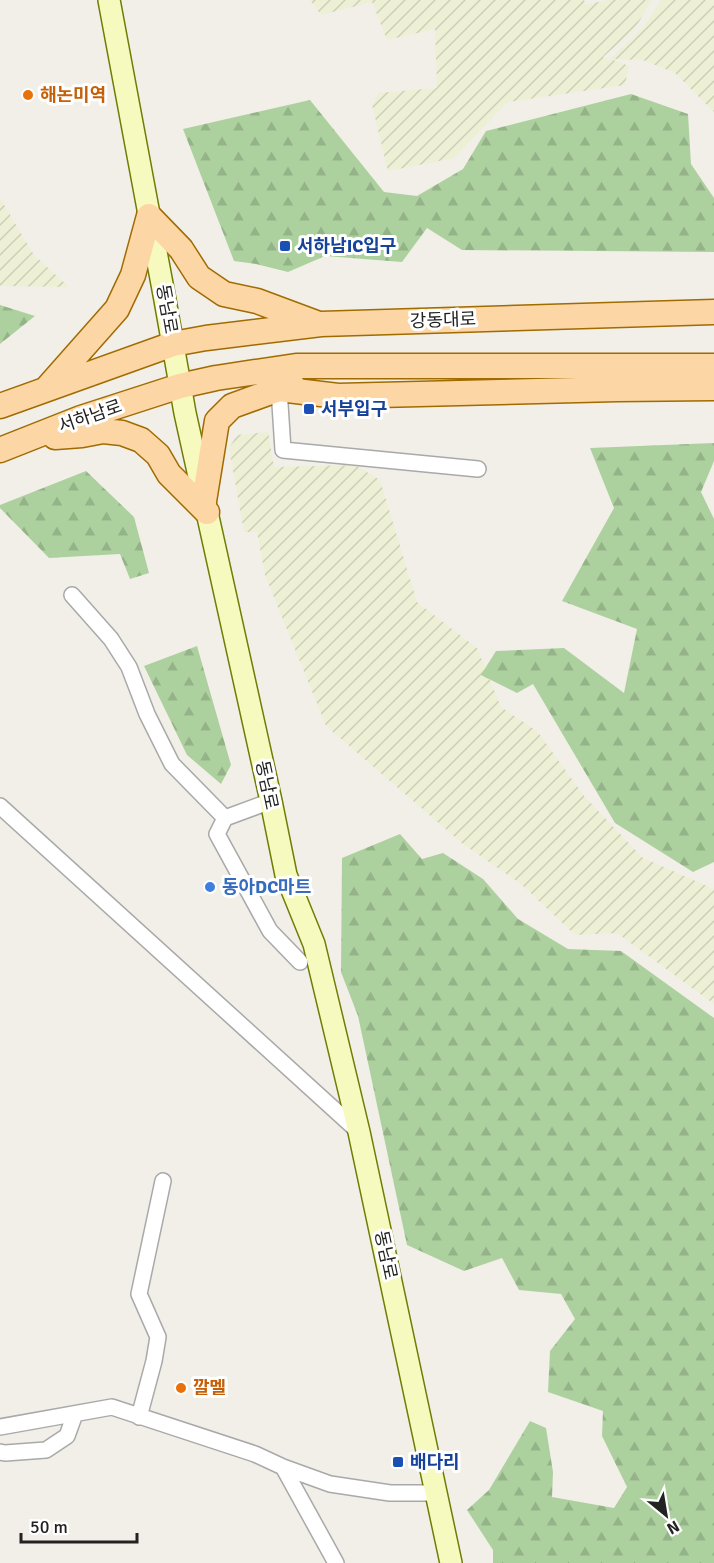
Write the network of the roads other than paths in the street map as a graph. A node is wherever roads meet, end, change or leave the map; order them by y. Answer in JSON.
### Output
{"nodes":[{"id":1,"x":109,"y":0,"type":"edge"},
{"id":2,"x":149,"y":216,"type":"junction"},
{"id":3,"x":714,"y":312,"type":"edge"},
{"id":4,"x":321,"y":324,"type":"junction"},
{"id":5,"x":173,"y":344,"type":"junction"},
{"id":6,"x":380,"y":366,"type":"junction"},
{"id":7,"x":714,"y":366,"type":"edge"},
{"id":8,"x":180,"y":386,"type":"junction"},
{"id":9,"x":714,"y":388,"type":"edge"},
{"id":10,"x":47,"y":389,"type":"junction"},
{"id":11,"x":279,"y":389,"type":"junction"},
{"id":12,"x":0,"y":406,"type":"edge"},
{"id":13,"x":26,"y":440,"type":"junction"},
{"id":14,"x":0,"y":450,"type":"edge"},
{"id":15,"x":478,"y":468,"type":"dead end"},
{"id":16,"x":205,"y":506,"type":"junction"},
{"id":17,"x":72,"y":595,"type":"dead end"},
{"id":18,"x":271,"y":801,"type":"junction"},
{"id":19,"x":0,"y":806,"type":"edge"},
{"id":20,"x":225,"y":818,"type":"junction"},
{"id":21,"x":300,"y":962,"type":"dead end"},
{"id":22,"x":359,"y":1132,"type":"junction"},
{"id":23,"x":163,"y":1182,"type":"dead end"},
{"id":24,"x":75,"y":1414,"type":"junction"},
{"id":25,"x":139,"y":1416,"type":"junction"},
{"id":26,"x":0,"y":1427,"type":"edge"},
{"id":27,"x":0,"y":1452,"type":"edge"},
{"id":28,"x":283,"y":1467,"type":"junction"},
{"id":29,"x":436,"y":1493,"type":"junction"},
{"id":30,"x":336,"y":1563,"type":"edge"},
{"id":31,"x":451,"y":1563,"type":"edge"}],
"edges":[{"from":1,"to":2,"type":"main road","name":"동남로"},
{"from":2,"to":4,"type":"main road"},
{"from":2,"to":5,"type":"main road","name":"동남로"},
{"from":2,"to":10,"type":"main road"},
{"from":3,"to":4,"type":"main road","name":"강동대로"},
{"from":4,"to":5,"type":"main road","name":"강동대로"},
{"from":5,"to":8,"type":"main road","name":"동남로"},
{"from":5,"to":10,"type":"main road"},
{"from":6,"to":7,"type":"main road"},
{"from":6,"to":8,"type":"main road"},
{"from":6,"to":11,"type":"main road"},
{"from":8,"to":13,"type":"main road","name":"서하남로"},
{"from":8,"to":16,"type":"main road","name":"동남로"},
{"from":9,"to":11,"type":"main road"},
{"from":10,"to":12,"type":"main road"},
{"from":11,"to":15,"type":"street"},
{"from":11,"to":16,"type":"main road"},
{"from":13,"to":14,"type":"main road","name":"서하남로"},
{"from":13,"to":16,"type":"main road"},
{"from":16,"to":18,"type":"main road","name":"동남로"},
{"from":17,"to":20,"type":"street"},
{"from":18,"to":20,"type":"street"},
{"from":18,"to":22,"type":"main road","name":"동남로"},
{"from":19,"to":22,"type":"street"},
{"from":20,"to":21,"type":"street"},
{"from":22,"to":29,"type":"main road","name":"동남로"},
{"from":23,"to":25,"type":"street"},
{"from":24,"to":25,"type":"street"},
{"from":24,"to":26,"type":"street"},
{"from":24,"to":27,"type":"street"},
{"from":25,"to":28,"type":"street"},
{"from":28,"to":29,"type":"street"},
{"from":28,"to":30,"type":"street"},
{"from":29,"to":31,"type":"main road","name":"동남로"}]}
